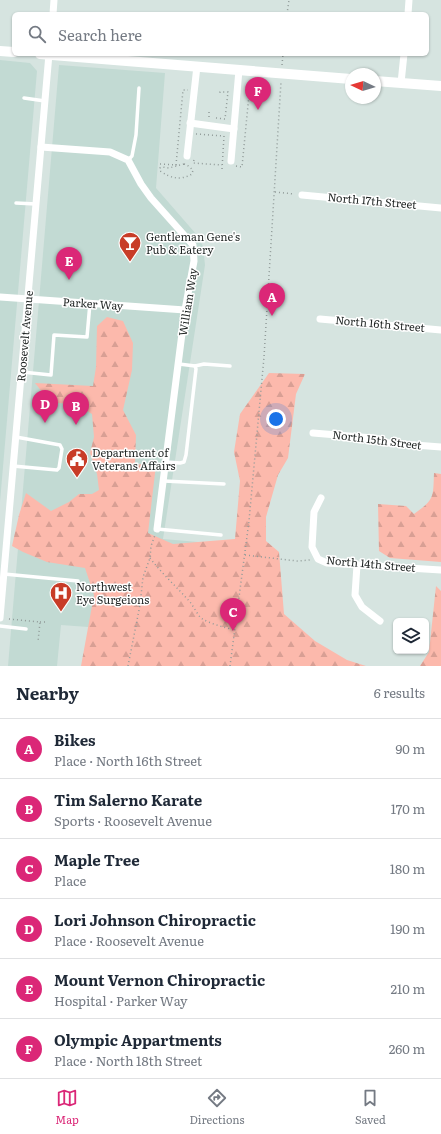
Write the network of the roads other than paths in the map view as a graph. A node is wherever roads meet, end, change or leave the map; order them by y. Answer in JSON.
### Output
{"nodes":[{"id":1,"x":54,"y":0,"type":"edge"},
{"id":2,"x":410,"y":0,"type":"edge"},
{"id":3,"x":52,"y":12,"type":"edge"},
{"id":4,"x":408,"y":12,"type":"edge"},
{"id":5,"x":0,"y":51,"type":"edge"},
{"id":6,"x":12,"y":52,"type":"edge"},
{"id":7,"x":46,"y":56,"type":"edge"},
{"id":8,"x":71,"y":56,"type":"edge"},
{"id":9,"x":404,"y":56,"type":"edge"},
{"id":10,"x":197,"y":66,"type":"junction"},
{"id":11,"x":239,"y":70,"type":"junction"},
{"id":12,"x":345,"y":78,"type":"edge"},
{"id":13,"x":381,"y":81,"type":"edge"},
{"id":14,"x":401,"y":83,"type":"junction"},
{"id":15,"x":441,"y":86,"type":"edge"},
{"id":16,"x":140,"y":88,"type":"dead end"},
{"id":17,"x":24,"y":98,"type":"dead end"},
{"id":18,"x":45,"y":101,"type":"junction"},
{"id":19,"x":190,"y":124,"type":"junction"},
{"id":20,"x":234,"y":128,"type":"junction"},
{"id":21,"x":41,"y":147,"type":"junction"},
{"id":22,"x":189,"y":157,"type":"road end"},
{"id":23,"x":128,"y":160,"type":"junction"},
{"id":24,"x":232,"y":164,"type":"road end"},
{"id":25,"x":302,"y":195,"type":"road end"},
{"id":26,"x":16,"y":203,"type":"dead end"},
{"id":27,"x":36,"y":204,"type":"junction"},
{"id":28,"x":441,"y":208,"type":"edge"},
{"id":29,"x":0,"y":297,"type":"edge"},
{"id":30,"x":28,"y":299,"type":"junction"},
{"id":31,"x":90,"y":303,"type":"junction"},
{"id":32,"x":186,"y":310,"type":"junction"},
{"id":33,"x":320,"y":319,"type":"dead end"},
{"id":34,"x":441,"y":330,"type":"edge"},
{"id":35,"x":179,"y":364,"type":"junction"},
{"id":36,"x":195,"y":366,"type":"junction"},
{"id":37,"x":230,"y":366,"type":"dead end"},
{"id":38,"x":22,"y":372,"type":"junction"},
{"id":39,"x":313,"y":433,"type":"dead end"},
{"id":40,"x":16,"y":437,"type":"junction"},
{"id":41,"x":441,"y":447,"type":"edge"},
{"id":42,"x":166,"y":462,"type":"junction"},
{"id":43,"x":13,"y":466,"type":"junction"},
{"id":44,"x":164,"y":481,"type":"junction"},
{"id":45,"x":224,"y":484,"type":"dead end"},
{"id":46,"x":322,"y":498,"type":"dead end"},
{"id":47,"x":157,"y":529,"type":"joint"},
{"id":48,"x":222,"y":535,"type":"dead end"},
{"id":49,"x":357,"y":565,"type":"junction"},
{"id":50,"x":441,"y":570,"type":"edge"},
{"id":51,"x":3,"y":574,"type":"junction"},
{"id":52,"x":78,"y":581,"type":"dead end"},
{"id":53,"x":0,"y":618,"type":"edge"},
{"id":54,"x":380,"y":621,"type":"dead end"},
{"id":55,"x":0,"y":626,"type":"edge"},
{"id":56,"x":26,"y":628,"type":"dead end"}],
"edges":[{"from":1,"to":3,"type":"street"},
{"from":2,"to":4,"type":"street"},
{"from":5,"to":6,"type":"street"},
{"from":7,"to":18,"type":"street","name":"Roosevelt Avenue"},
{"from":8,"to":10,"type":"street"},
{"from":9,"to":14,"type":"street"},
{"from":10,"to":11,"type":"street"},
{"from":10,"to":19,"type":"street"},
{"from":11,"to":12,"type":"street"},
{"from":11,"to":20,"type":"street"},
{"from":13,"to":14,"type":"street"},
{"from":14,"to":15,"type":"street"},
{"from":16,"to":23,"type":"lane"},
{"from":17,"to":18,"type":"lane"},
{"from":18,"to":21,"type":"street","name":"Roosevelt Avenue"},
{"from":19,"to":20,"type":"street"},
{"from":19,"to":22,"type":"street"},
{"from":20,"to":24,"type":"street"},
{"from":21,"to":23,"type":"street"},
{"from":21,"to":27,"type":"street","name":"Roosevelt Avenue"},
{"from":23,"to":32,"type":"street","name":"William Way"},
{"from":25,"to":28,"type":"street","name":"North 17th Street"},
{"from":26,"to":27,"type":"lane"},
{"from":27,"to":30,"type":"street","name":"Roosevelt Avenue"},
{"from":29,"to":30,"type":"street","name":"Parker Way"},
{"from":30,"to":31,"type":"street","name":"Parker Way"},
{"from":30,"to":38,"type":"street","name":"Roosevelt Avenue"},
{"from":31,"to":32,"type":"street","name":"Parker Way"},
{"from":31,"to":38,"type":"lane"},
{"from":32,"to":35,"type":"street","name":"William Way"},
{"from":33,"to":34,"type":"street","name":"North 16th Street"},
{"from":35,"to":36,"type":"lane"},
{"from":35,"to":42,"type":"street","name":"William Way"},
{"from":36,"to":37,"type":"lane"},
{"from":36,"to":42,"type":"lane"},
{"from":38,"to":40,"type":"street","name":"Roosevelt Avenue"},
{"from":39,"to":41,"type":"street","name":"North 15th Street"},
{"from":40,"to":43,"type":"street","name":"Roosevelt Avenue"},
{"from":40,"to":43,"type":"lane"},
{"from":42,"to":44,"type":"street","name":"William Way"},
{"from":43,"to":51,"type":"street","name":"Roosevelt Avenue"},
{"from":44,"to":45,"type":"lane"},
{"from":44,"to":47,"type":"street","name":"William Way"},
{"from":46,"to":49,"type":"street","name":"North 14th Street"},
{"from":47,"to":48,"type":"lane"},
{"from":49,"to":50,"type":"street","name":"North 14th Street"},
{"from":49,"to":54,"type":"street"},
{"from":51,"to":52,"type":"lane"},
{"from":51,"to":53,"type":"street","name":"Roosevelt Avenue"},
{"from":55,"to":56,"type":"lane"}]}
